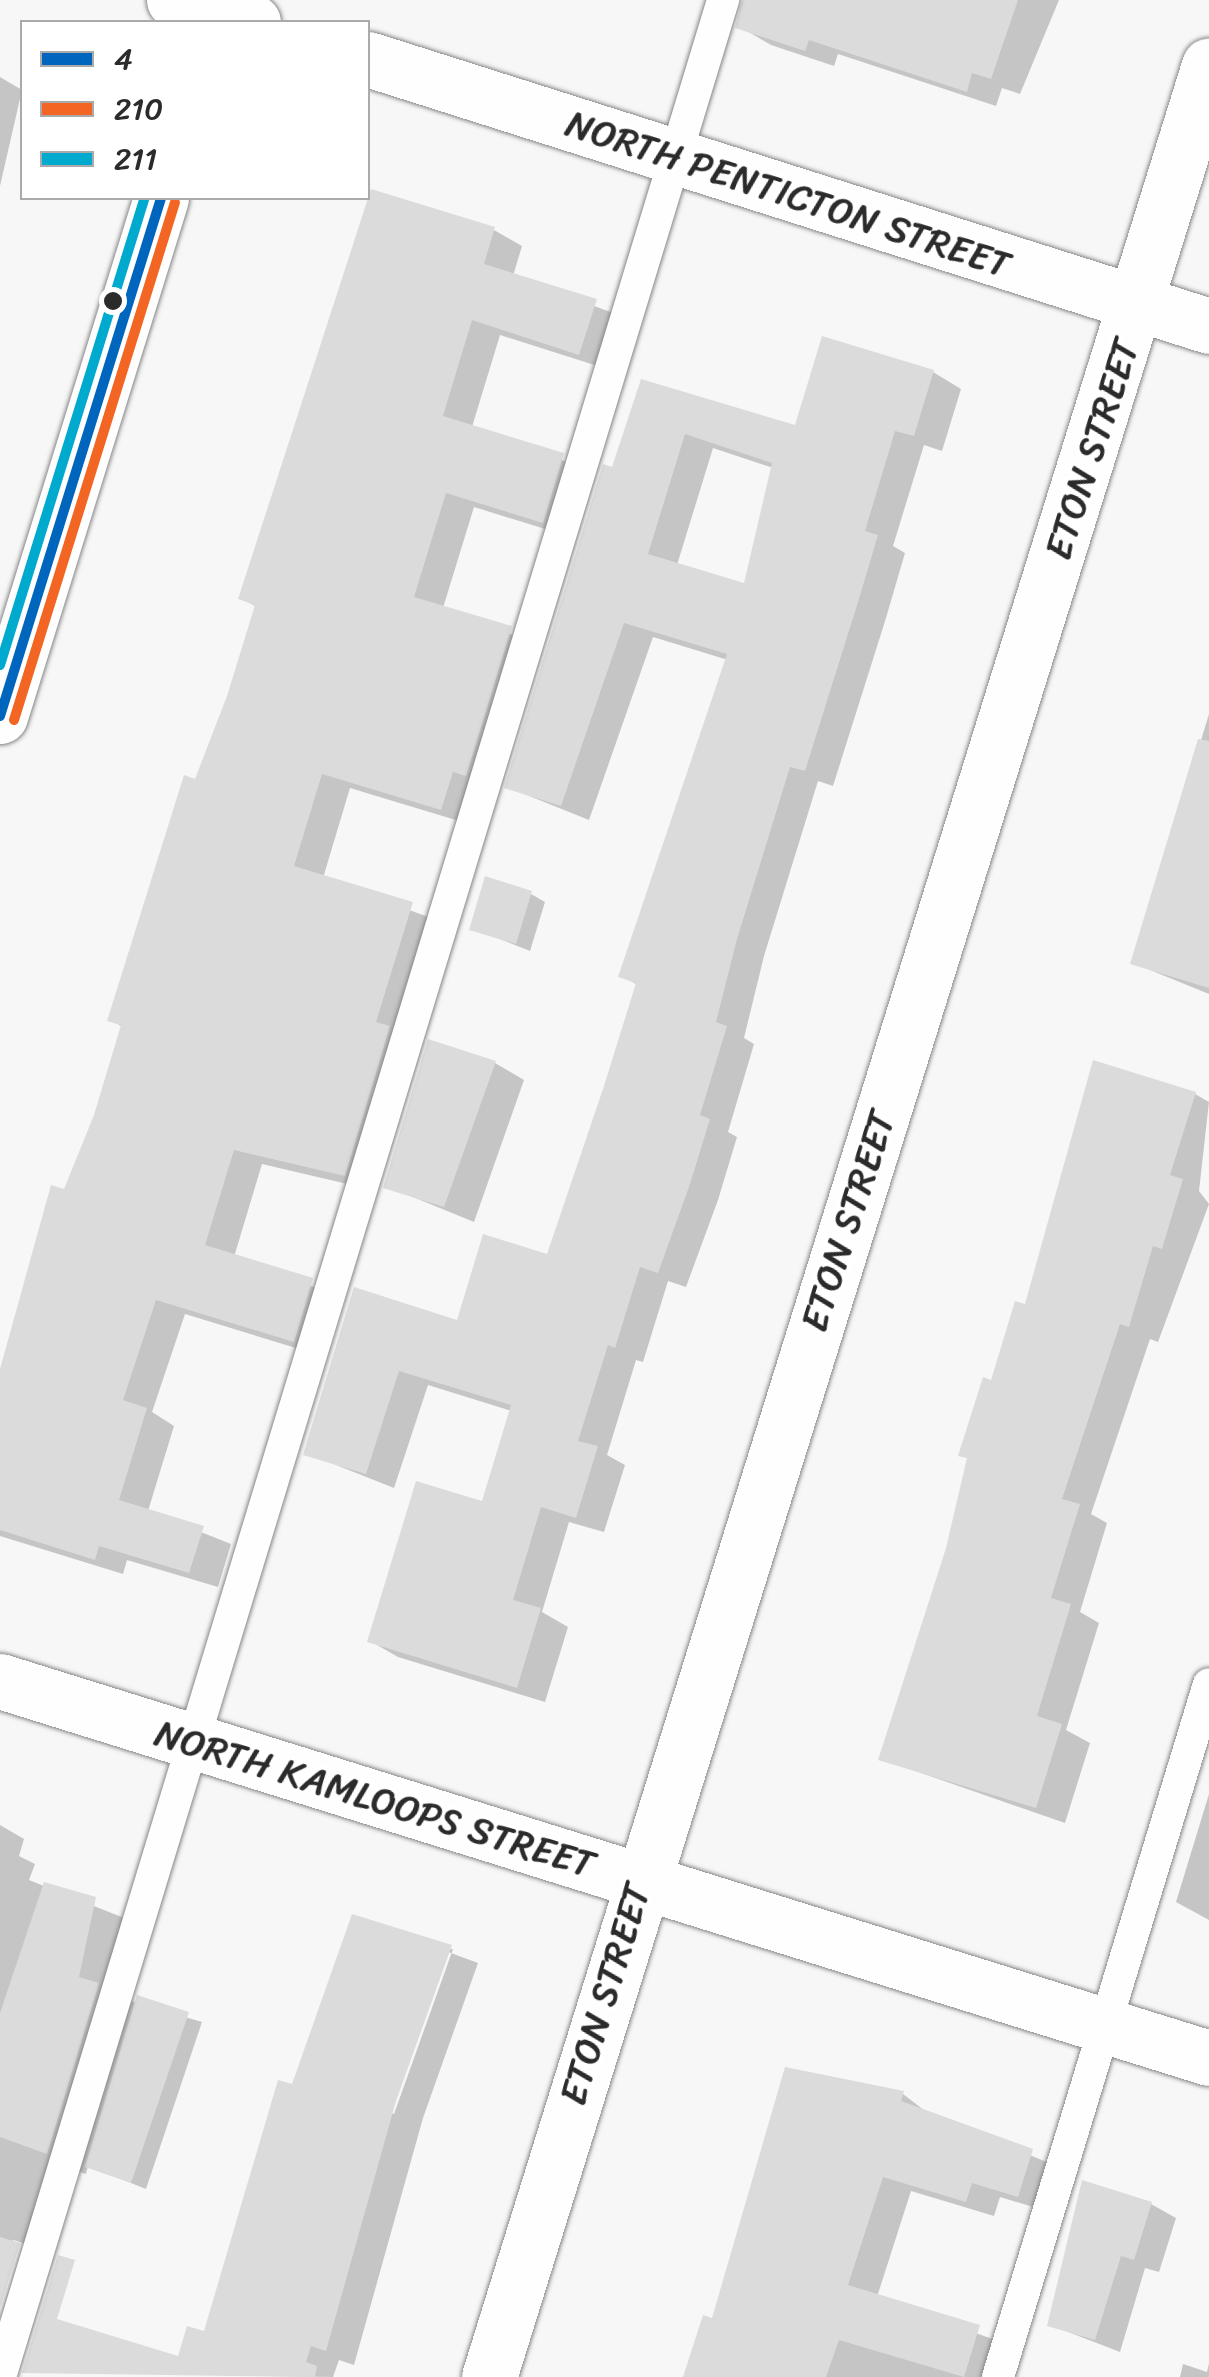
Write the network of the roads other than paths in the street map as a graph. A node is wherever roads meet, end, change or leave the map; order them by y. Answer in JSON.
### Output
{"nodes":[{"id":1,"x":723,"y":0,"type":"edge"},
{"id":2,"x":370,"y":59,"type":"edge"},
{"id":3,"x":1209,"y":66,"type":"edge"},
{"id":4,"x":674,"y":158,"type":"junction"},
{"id":5,"x":159,"y":200,"type":"edge"},
{"id":6,"x":1138,"y":305,"type":"junction"},
{"id":7,"x":1209,"y":326,"type":"edge"},
{"id":8,"x":0,"y":716,"type":"edge"},
{"id":9,"x":0,"y":1681,"type":"edge"},
{"id":10,"x":1209,"y":1684,"type":"edge"},
{"id":11,"x":196,"y":1744,"type":"junction"},
{"id":12,"x":639,"y":1881,"type":"junction"},
{"id":13,"x":1104,"y":2026,"type":"junction"},
{"id":14,"x":1209,"y":2058,"type":"edge"},
{"id":15,"x":0,"y":2377,"type":"edge"},
{"id":16,"x":489,"y":2377,"type":"edge"},
{"id":17,"x":998,"y":2377,"type":"edge"}],
"edges":[{"from":1,"to":4,"type":"lane"},
{"from":2,"to":4,"type":"street","name":"NORTH PENTICTON STREET"},
{"from":3,"to":6,"type":"street","name":"ETON STREET"},
{"from":4,"to":6,"type":"street","name":"NORTH PENTICTON STREET"},
{"from":4,"to":11,"type":"lane"},
{"from":5,"to":8,"type":"street"},
{"from":6,"to":7,"type":"street","name":"NORTH PENTICTON STREET"},
{"from":6,"to":12,"type":"street","name":"ETON STREET"},
{"from":9,"to":11,"type":"street","name":"NORTH KAMLOOPS STREET"},
{"from":10,"to":13,"type":"lane"},
{"from":11,"to":12,"type":"street","name":"NORTH KAMLOOPS STREET"},
{"from":11,"to":15,"type":"lane"},
{"from":12,"to":13,"type":"street","name":"NORTH KAMLOOPS STREET"},
{"from":12,"to":16,"type":"street","name":"ETON STREET"},
{"from":13,"to":14,"type":"street","name":"NORTH KAMLOOPS STREET"},
{"from":13,"to":17,"type":"lane"}]}
